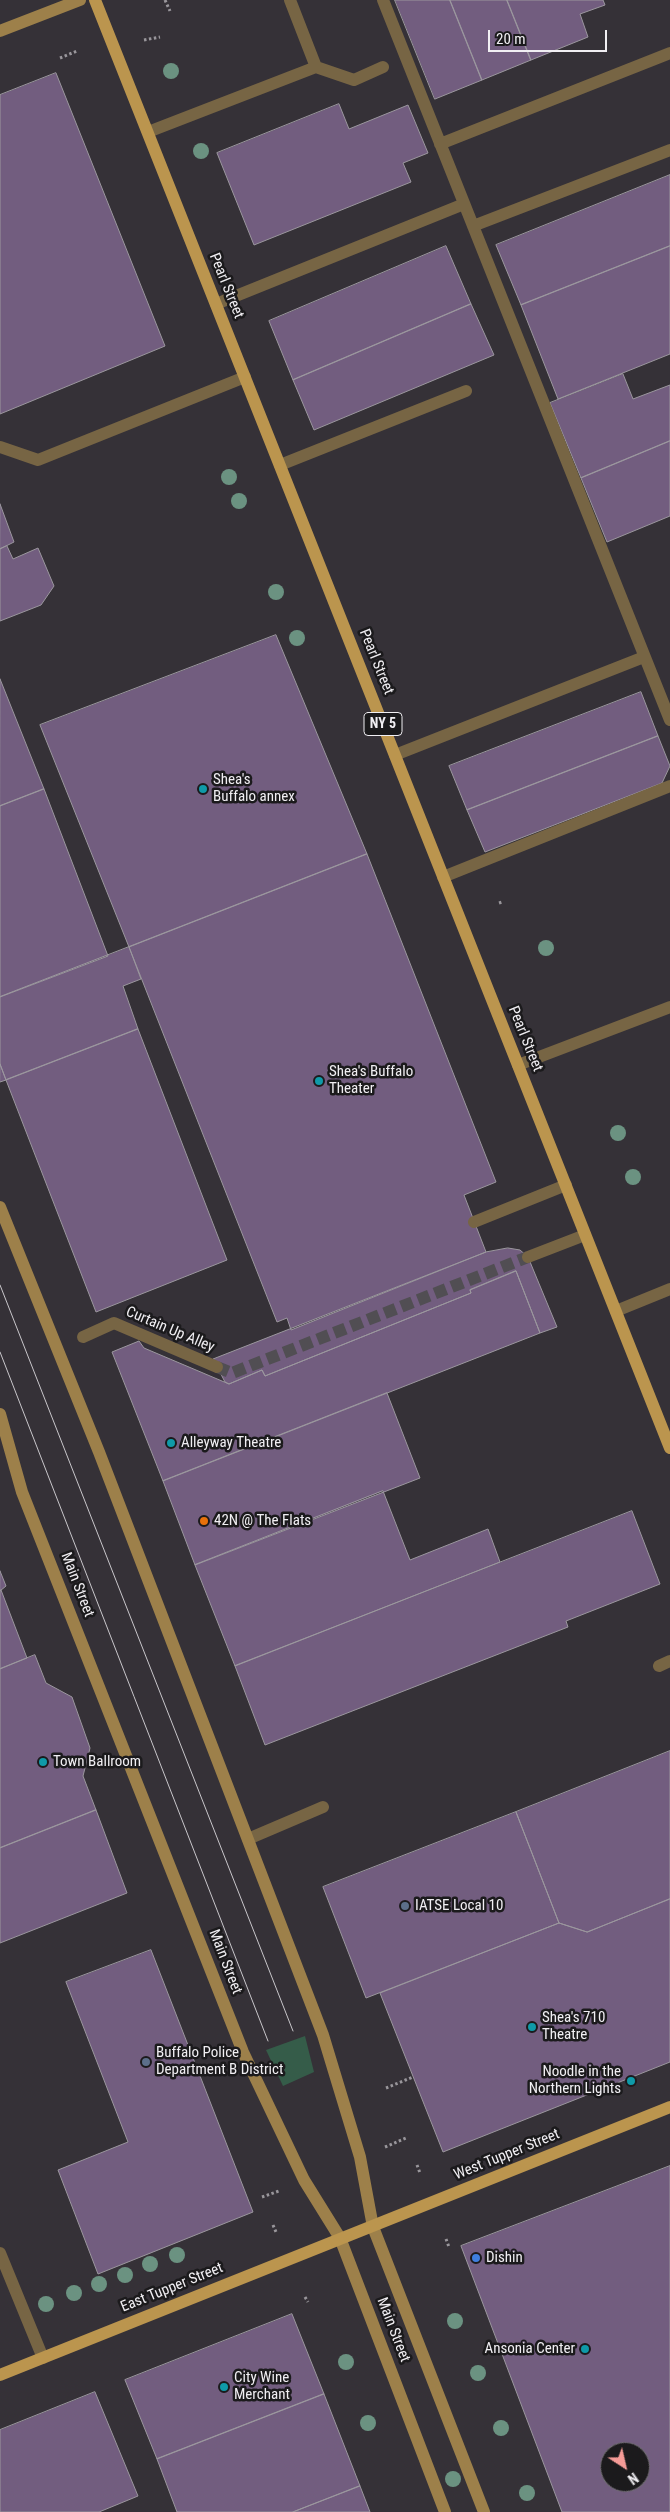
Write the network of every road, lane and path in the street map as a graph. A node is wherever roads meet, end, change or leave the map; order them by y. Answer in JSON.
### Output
{"nodes":[{"id":1,"x":80,"y":0,"type":"edge"},
{"id":2,"x":95,"y":0,"type":"edge"},
{"id":3,"x":165,"y":0,"type":"edge"},
{"id":4,"x":290,"y":0,"type":"edge"},
{"id":5,"x":383,"y":0,"type":"edge"},
{"id":6,"x":170,"y":11,"type":"dead end"},
{"id":7,"x":0,"y":31,"type":"edge"},
{"id":8,"x":160,"y":37,"type":"dead end"},
{"id":9,"x":144,"y":40,"type":"dead end"},
{"id":10,"x":77,"y":51,"type":"dead end"},
{"id":11,"x":670,"y":53,"type":"edge"},
{"id":12,"x":60,"y":58,"type":"dead end"},
{"id":13,"x":316,"y":67,"type":"junction"},
{"id":14,"x":384,"y":67,"type":"dead end"},
{"id":15,"x":148,"y":132,"type":"junction"},
{"id":16,"x":440,"y":144,"type":"junction"},
{"id":17,"x":670,"y":150,"type":"edge"},
{"id":18,"x":464,"y":204,"type":"junction"},
{"id":19,"x":473,"y":226,"type":"junction"},
{"id":20,"x":216,"y":304,"type":"junction"},
{"id":21,"x":245,"y":377,"type":"junction"},
{"id":22,"x":466,"y":391,"type":"dead end"},
{"id":23,"x":0,"y":447,"type":"edge"},
{"id":24,"x":280,"y":465,"type":"junction"},
{"id":25,"x":644,"y":657,"type":"junction"},
{"id":26,"x":670,"y":720,"type":"edge"},
{"id":27,"x":395,"y":756,"type":"junction"},
{"id":28,"x":670,"y":786,"type":"edge"},
{"id":29,"x":443,"y":877,"type":"junction"},
{"id":30,"x":670,"y":1007,"type":"edge"},
{"id":31,"x":518,"y":1065,"type":"junction"},
{"id":32,"x":566,"y":1185,"type":"junction"},
{"id":33,"x":0,"y":1208,"type":"edge"},
{"id":34,"x":474,"y":1222,"type":"dead end"},
{"id":35,"x":585,"y":1235,"type":"junction"},
{"id":36,"x":528,"y":1257,"type":"tunnel mouth"},
{"id":37,"x":670,"y":1289,"type":"edge"},
{"id":38,"x":616,"y":1311,"type":"junction"},
{"id":39,"x":83,"y":1337,"type":"dead end"},
{"id":40,"x":217,"y":1367,"type":"tunnel mouth"},
{"id":41,"x":0,"y":1414,"type":"edge"},
{"id":42,"x":670,"y":1448,"type":"edge"},
{"id":43,"x":322,"y":1808,"type":"dead end"},
{"id":44,"x":248,"y":1839,"type":"junction"},
{"id":45,"x":413,"y":2077,"type":"dead end"},
{"id":46,"x":386,"y":2088,"type":"dead end"},
{"id":47,"x":670,"y":2107,"type":"edge"},
{"id":48,"x":406,"y":2138,"type":"dead end"},
{"id":49,"x":378,"y":2150,"type":"dead end"},
{"id":50,"x":417,"y":2165,"type":"dead end"},
{"id":51,"x":420,"y":2173,"type":"dead end"},
{"id":52,"x":280,"y":2190,"type":"dead end"},
{"id":53,"x":262,"y":2197,"type":"dead end"},
{"id":54,"x":273,"y":2225,"type":"dead end"},
{"id":55,"x":373,"y":2227,"type":"junction"},
{"id":56,"x":276,"y":2232,"type":"dead end"},
{"id":57,"x":356,"y":2232,"type":"joint"},
{"id":58,"x":340,"y":2238,"type":"junction"},
{"id":59,"x":446,"y":2240,"type":"dead end"},
{"id":60,"x":449,"y":2247,"type":"dead end"},
{"id":61,"x":0,"y":2253,"type":"edge"},
{"id":62,"x":305,"y":2297,"type":"dead end"},
{"id":63,"x":308,"y":2302,"type":"dead end"},
{"id":64,"x":43,"y":2358,"type":"junction"},
{"id":65,"x":0,"y":2375,"type":"edge"},
{"id":66,"x":445,"y":2512,"type":"edge"},
{"id":67,"x":484,"y":2512,"type":"edge"}],
"edges":[{"from":1,"to":7,"type":"main road"},
{"from":2,"to":15,"type":"main road","name":"Pearl Street","number":"NY 5"},
{"from":3,"to":6,"type":"path"},
{"from":4,"to":13,"type":"street"},
{"from":5,"to":16,"type":"street"},
{"from":8,"to":9,"type":"path"},
{"from":10,"to":12,"type":"path"},
{"from":11,"to":16,"type":"street"},
{"from":13,"to":14,"type":"street"},
{"from":13,"to":15,"type":"street"},
{"from":15,"to":20,"type":"main road","name":"Pearl Street","number":"NY 5"},
{"from":16,"to":18,"type":"street"},
{"from":17,"to":19,"type":"street"},
{"from":18,"to":19,"type":"street"},
{"from":18,"to":20,"type":"street"},
{"from":19,"to":25,"type":"street"},
{"from":20,"to":21,"type":"main road","name":"Pearl Street","number":"NY 5"},
{"from":21,"to":23,"type":"street"},
{"from":21,"to":24,"type":"main road","name":"Pearl Street","number":"NY 5"},
{"from":22,"to":24,"type":"street"},
{"from":24,"to":27,"type":"main road","name":"Pearl Street","number":"NY 5"},
{"from":25,"to":26,"type":"street"},
{"from":25,"to":27,"type":"street"},
{"from":27,"to":29,"type":"main road","name":"Pearl Street","number":"NY 5"},
{"from":28,"to":29,"type":"street"},
{"from":29,"to":31,"type":"main road","name":"Pearl Street","number":"NY 5"},
{"from":30,"to":31,"type":"street"},
{"from":31,"to":32,"type":"main road","name":"Pearl Street","number":"NY 5"},
{"from":32,"to":34,"type":"street"},
{"from":32,"to":35,"type":"main road","name":"Pearl Street","number":"NY 5"},
{"from":33,"to":44,"type":"main road"},
{"from":35,"to":36,"type":"street"},
{"from":35,"to":38,"type":"main road","name":"Pearl Street","number":"NY 5"},
{"from":37,"to":38,"type":"street"},
{"from":38,"to":42,"type":"main road","name":"Pearl Street","number":"NY 5"},
{"from":39,"to":40,"type":"street","name":"Curtain Up Alley"},
{"from":41,"to":58,"type":"main road","name":"Main Street"},
{"from":43,"to":44,"type":"street"},
{"from":44,"to":55,"type":"main road"},
{"from":45,"to":46,"type":"path"},
{"from":47,"to":55,"type":"main road","name":"West Tupper Street"},
{"from":48,"to":49,"type":"path"},
{"from":50,"to":51,"type":"path"},
{"from":52,"to":53,"type":"path"},
{"from":54,"to":56,"type":"path"},
{"from":55,"to":57,"type":"main road","name":"West Tupper Street"},
{"from":55,"to":67,"type":"main road"},
{"from":57,"to":58,"type":"main road","name":"East Tupper Street"},
{"from":58,"to":64,"type":"main road","name":"East Tupper Street"},
{"from":58,"to":66,"type":"main road","name":"Main Street"},
{"from":59,"to":60,"type":"path"},
{"from":61,"to":64,"type":"street"},
{"from":62,"to":63,"type":"path"},
{"from":64,"to":65,"type":"main road","name":"East Tupper Street"}]}
